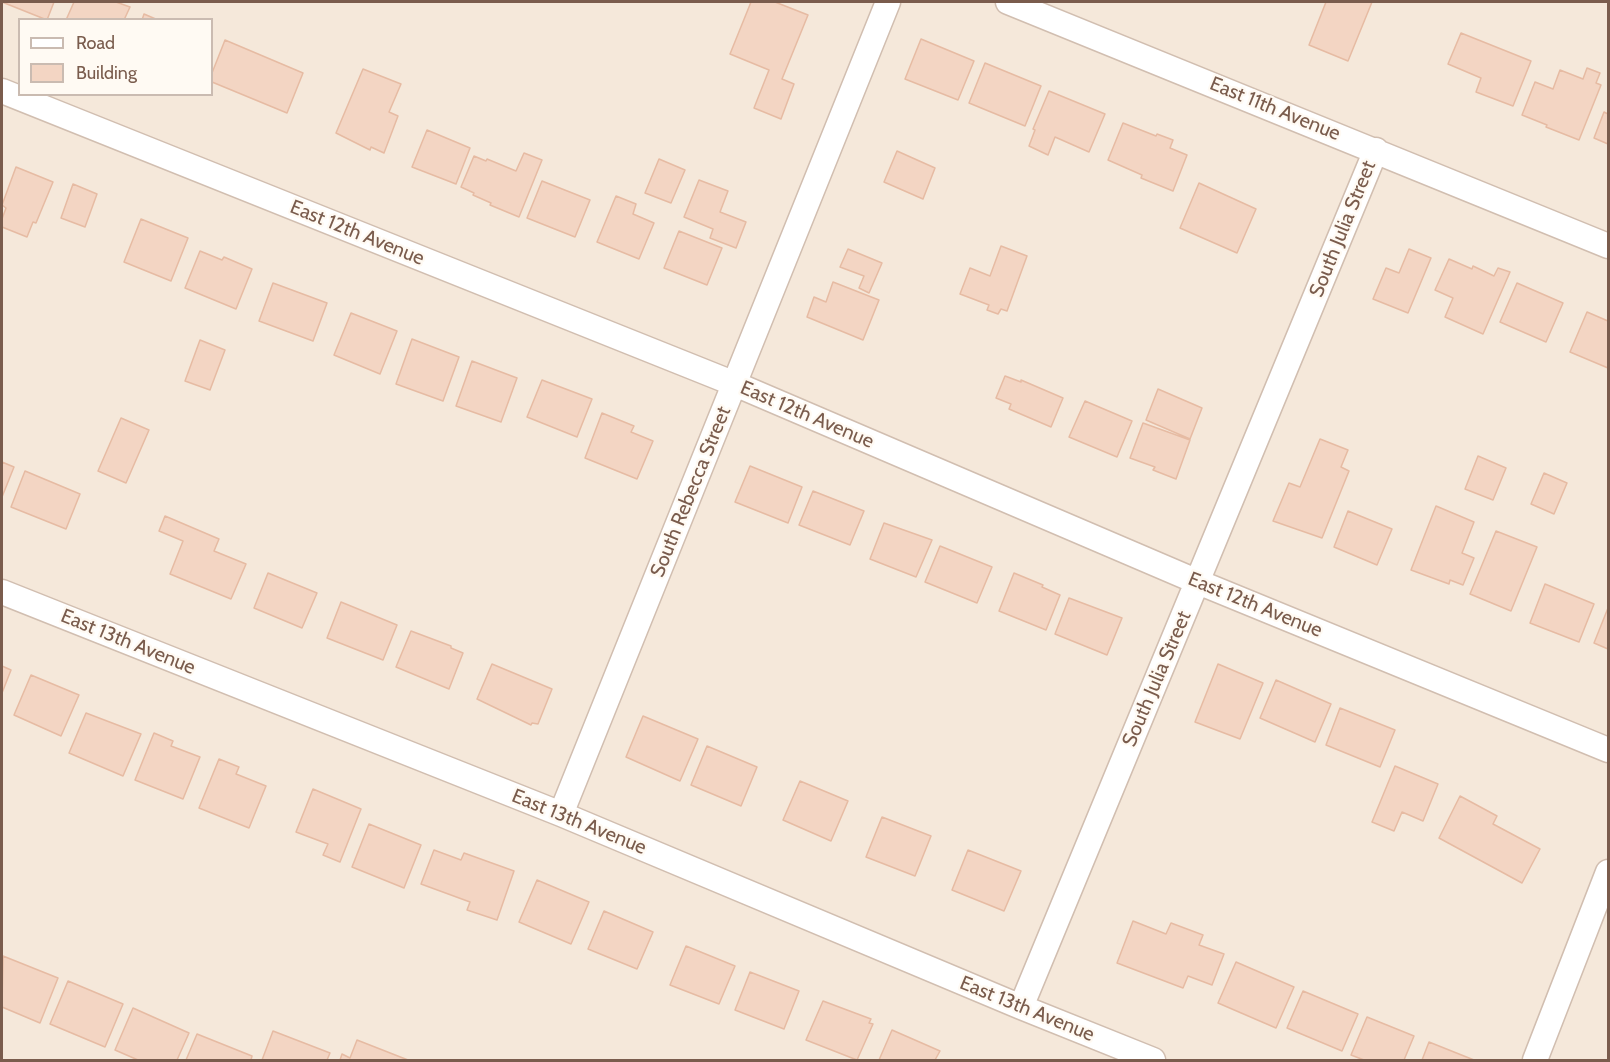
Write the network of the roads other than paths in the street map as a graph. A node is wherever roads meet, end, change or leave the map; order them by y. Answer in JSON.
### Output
{"nodes":[{"id":1,"x":888,"y":2,"type":"edge"},
{"id":2,"x":1008,"y":2,"type":"edge"},
{"id":3,"x":2,"y":91,"type":"edge"},
{"id":4,"x":1376,"y":150,"type":"junction"},
{"id":5,"x":1608,"y":246,"type":"edge"},
{"id":6,"x":735,"y":384,"type":"junction"},
{"id":7,"x":1198,"y":582,"type":"junction"},
{"id":8,"x":2,"y":592,"type":"edge"},
{"id":9,"x":1608,"y":750,"type":"edge"},
{"id":10,"x":561,"y":814,"type":"junction"},
{"id":11,"x":1608,"y":872,"type":"edge"},
{"id":12,"x":1021,"y":1007,"type":"junction"},
{"id":13,"x":1153,"y":1060,"type":"edge"},
{"id":14,"x":1535,"y":1060,"type":"edge"}],
"edges":[{"from":1,"to":6,"type":"street","name":"South Rebecca Street"},
{"from":2,"to":4,"type":"street","name":"East 11th Avenue"},
{"from":3,"to":6,"type":"street","name":"East 12th Avenue"},
{"from":4,"to":5,"type":"street","name":"East 11th Avenue"},
{"from":4,"to":7,"type":"street","name":"South Julia Street"},
{"from":6,"to":7,"type":"street","name":"East 12th Avenue"},
{"from":6,"to":10,"type":"street","name":"South Rebecca Street"},
{"from":7,"to":9,"type":"street","name":"East 12th Avenue"},
{"from":7,"to":12,"type":"street","name":"South Julia Street"},
{"from":8,"to":10,"type":"street","name":"East 13th Avenue"},
{"from":10,"to":12,"type":"street","name":"East 13th Avenue"},
{"from":11,"to":14,"type":"street"},
{"from":12,"to":13,"type":"street","name":"East 13th Avenue"}]}
